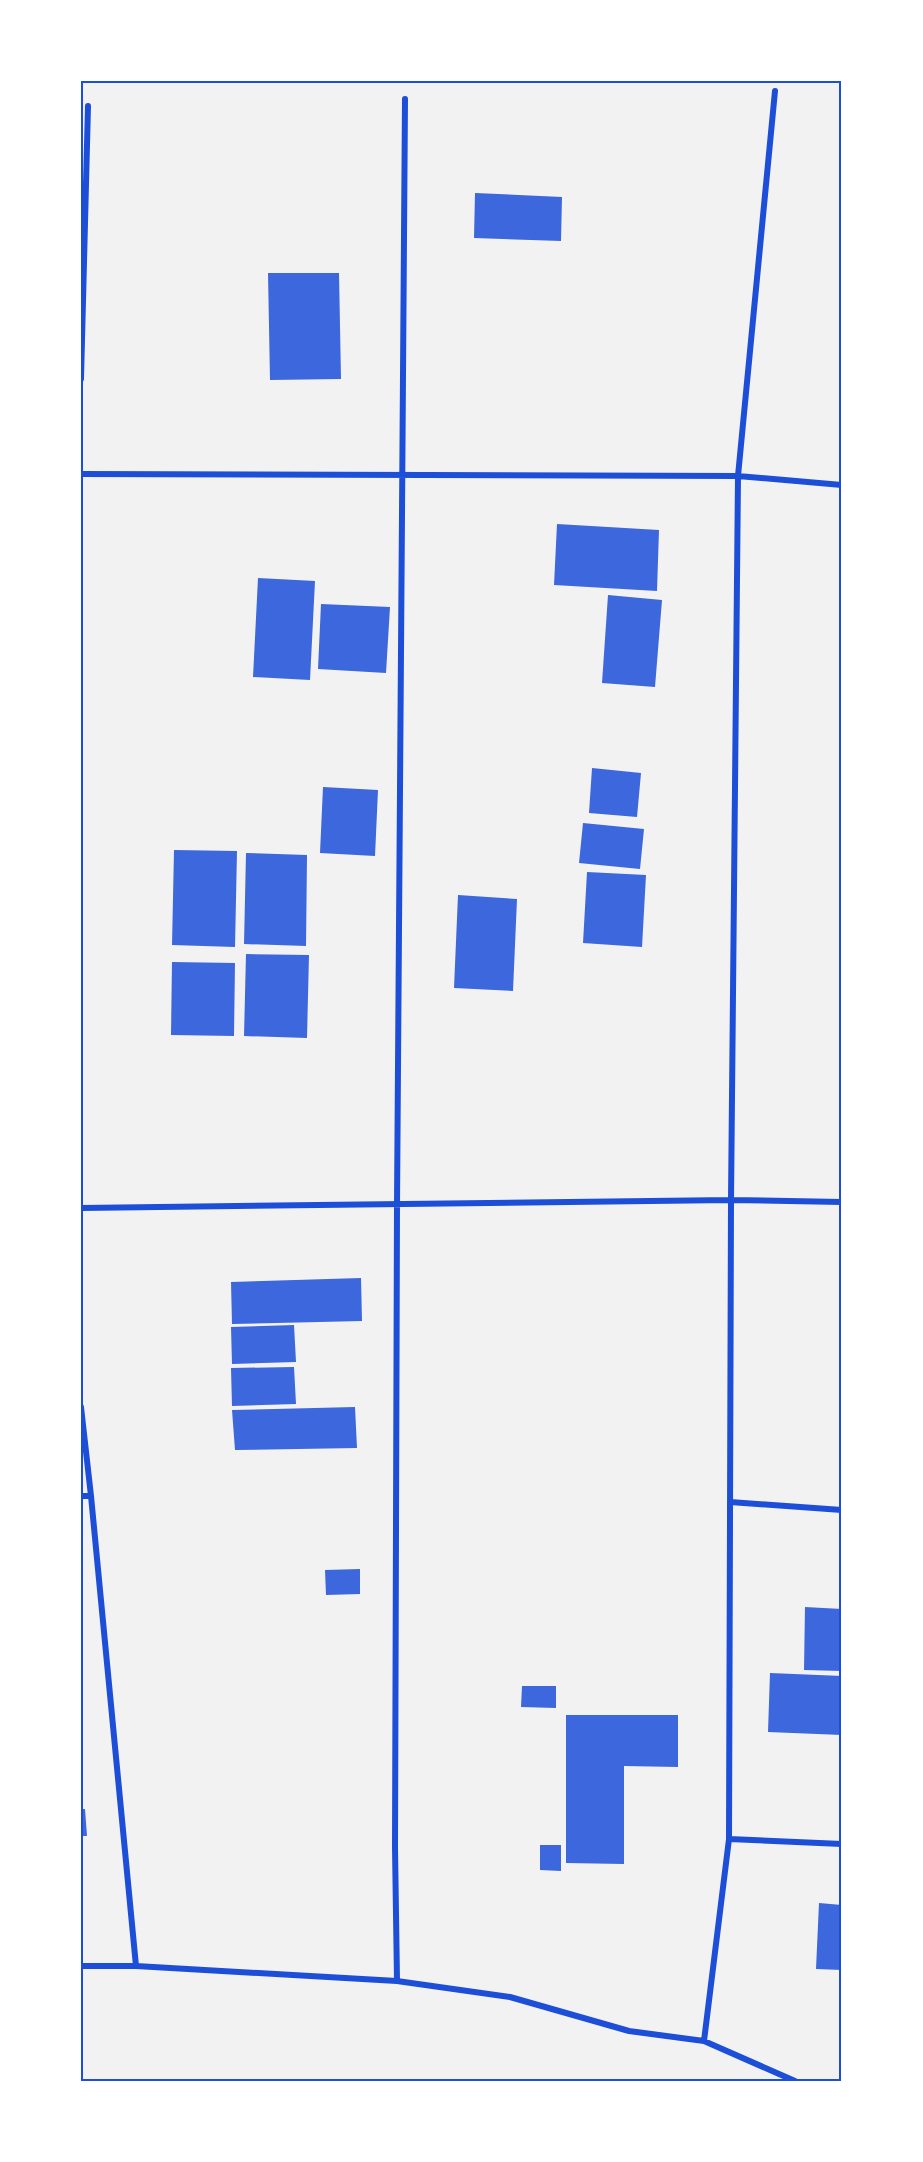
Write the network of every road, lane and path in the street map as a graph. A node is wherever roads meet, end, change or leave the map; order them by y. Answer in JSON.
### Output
{"nodes":[{"id":1,"x":775,"y":91,"type":"dead end"},
{"id":2,"x":405,"y":99,"type":"dead end"},
{"id":3,"x":88,"y":106,"type":"dead end"},
{"id":4,"x":81,"y":379,"type":"edge"},
{"id":5,"x":81,"y":474,"type":"edge"},
{"id":6,"x":402,"y":475,"type":"junction"},
{"id":7,"x":738,"y":476,"type":"junction"},
{"id":8,"x":842,"y":485,"type":"edge"},
{"id":9,"x":731,"y":1200,"type":"junction"},
{"id":10,"x":842,"y":1202,"type":"edge"},
{"id":11,"x":397,"y":1204,"type":"junction"},
{"id":12,"x":81,"y":1208,"type":"edge"},
{"id":13,"x":81,"y":1407,"type":"edge"},
{"id":14,"x":81,"y":1496,"type":"edge"},
{"id":15,"x":92,"y":1496,"type":"junction"},
{"id":16,"x":730,"y":1502,"type":"junction"},
{"id":17,"x":842,"y":1510,"type":"edge"},
{"id":18,"x":729,"y":1839,"type":"junction"},
{"id":19,"x":842,"y":1844,"type":"edge"},
{"id":20,"x":81,"y":1966,"type":"edge"},
{"id":21,"x":136,"y":1966,"type":"junction"},
{"id":22,"x":397,"y":1981,"type":"junction"},
{"id":23,"x":704,"y":2041,"type":"junction"},
{"id":24,"x":795,"y":2081,"type":"edge"}],
"edges":[{"from":1,"to":7,"type":"street"},
{"from":2,"to":6,"type":"street"},
{"from":3,"to":4,"type":"street"},
{"from":5,"to":6,"type":"street"},
{"from":6,"to":7,"type":"street"},
{"from":6,"to":11,"type":"street"},
{"from":7,"to":8,"type":"street"},
{"from":7,"to":9,"type":"street"},
{"from":9,"to":10,"type":"street"},
{"from":9,"to":11,"type":"street"},
{"from":9,"to":16,"type":"street"},
{"from":11,"to":12,"type":"street"},
{"from":11,"to":22,"type":"street"},
{"from":13,"to":15,"type":"street"},
{"from":14,"to":15,"type":"street"},
{"from":15,"to":21,"type":"street"},
{"from":16,"to":17,"type":"street"},
{"from":16,"to":18,"type":"street"},
{"from":18,"to":19,"type":"street"},
{"from":18,"to":23,"type":"street"},
{"from":20,"to":21,"type":"street"},
{"from":21,"to":22,"type":"street"},
{"from":22,"to":23,"type":"street"},
{"from":23,"to":24,"type":"street"}]}
